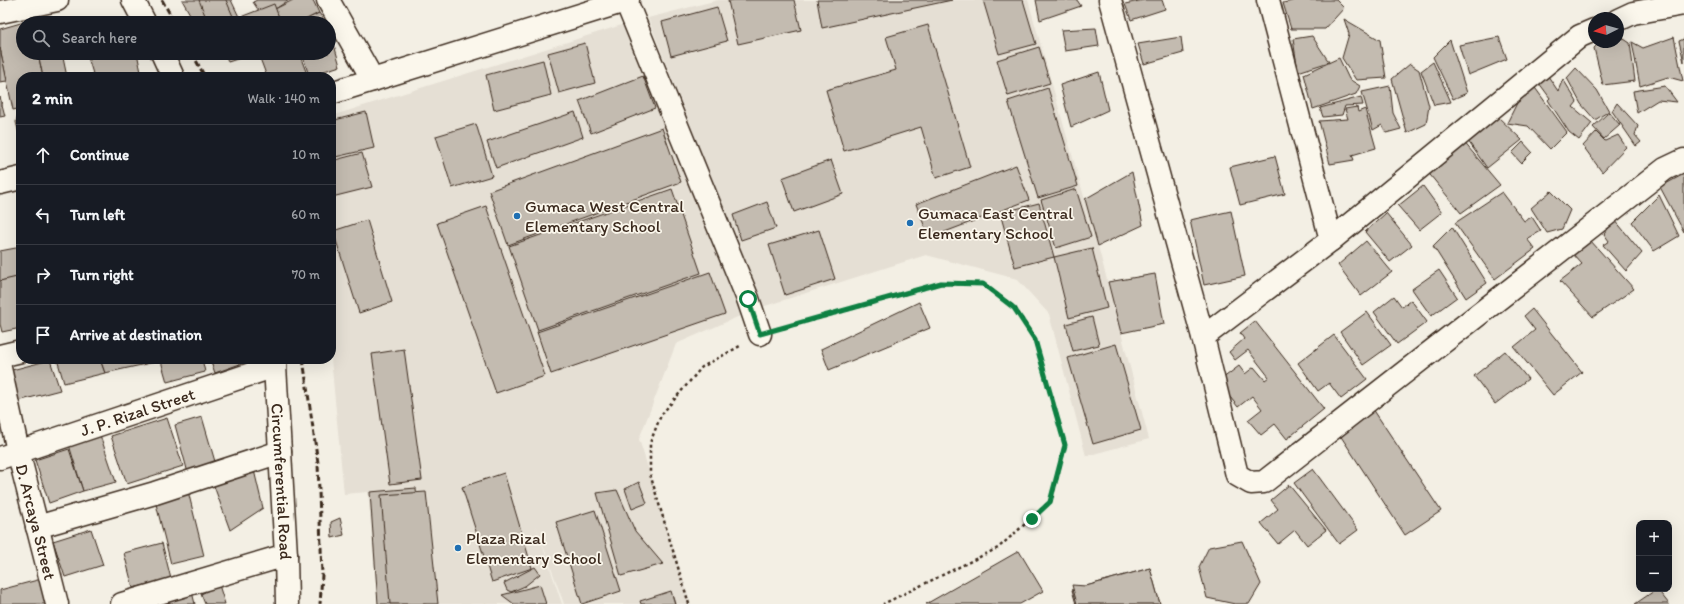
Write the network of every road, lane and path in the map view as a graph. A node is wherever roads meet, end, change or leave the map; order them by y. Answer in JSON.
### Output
{"nodes":[{"id":1,"x":57,"y":0,"type":"edge"},
{"id":2,"x":133,"y":0,"type":"edge"},
{"id":3,"x":328,"y":0,"type":"edge"},
{"id":4,"x":627,"y":0,"type":"edge"},
{"id":5,"x":1110,"y":0,"type":"edge"},
{"id":6,"x":1268,"y":0,"type":"edge"},
{"id":7,"x":1684,"y":4,"type":"edge"},
{"id":8,"x":0,"y":12,"type":"edge"},
{"id":9,"x":141,"y":16,"type":"edge"},
{"id":10,"x":1624,"y":17,"type":"edge"},
{"id":11,"x":1588,"y":33,"type":"edge"},
{"id":12,"x":165,"y":60,"type":"edge"},
{"id":13,"x":171,"y":72,"type":"edge"},
{"id":14,"x":373,"y":80,"type":"junction"},
{"id":15,"x":336,"y":91,"type":"edge"},
{"id":16,"x":1684,"y":160,"type":"edge"},
{"id":17,"x":16,"y":179,"type":"edge"},
{"id":18,"x":0,"y":183,"type":"edge"},
{"id":19,"x":1331,"y":240,"type":"junction"},
{"id":20,"x":760,"y":334,"type":"junction"},
{"id":21,"x":1203,"y":337,"type":"junction"},
{"id":22,"x":16,"y":352,"type":"edge"},
{"id":23,"x":0,"y":356,"type":"edge"},
{"id":24,"x":271,"y":364,"type":"edge"},
{"id":25,"x":274,"y":364,"type":"edge"},
{"id":26,"x":0,"y":368,"type":"edge"},
{"id":27,"x":280,"y":452,"type":"junction"},
{"id":28,"x":9,"y":454,"type":"edge"},
{"id":29,"x":37,"y":527,"type":"junction"},
{"id":30,"x":286,"y":555,"type":"junction"},
{"id":31,"x":57,"y":604,"type":"edge"},
{"id":32,"x":122,"y":604,"type":"edge"},
{"id":33,"x":287,"y":604,"type":"edge"},
{"id":34,"x":689,"y":604,"type":"edge"},
{"id":35,"x":883,"y":604,"type":"edge"}],
"edges":[{"from":1,"to":8,"type":"street"},
{"from":2,"to":9,"type":"street"},
{"from":3,"to":14,"type":"street"},
{"from":4,"to":14,"type":"street"},
{"from":4,"to":20,"type":"street"},
{"from":5,"to":21,"type":"street"},
{"from":6,"to":19,"type":"street"},
{"from":7,"to":10,"type":"street"},
{"from":11,"to":19,"type":"street"},
{"from":12,"to":13,"type":"street"},
{"from":14,"to":15,"type":"street"},
{"from":16,"to":21,"type":"street"},
{"from":17,"to":18,"type":"street"},
{"from":19,"to":21,"type":"street"},
{"from":20,"to":34,"type":"path"},
{"from":20,"to":35,"type":"path"},
{"from":22,"to":23,"type":"street"},
{"from":24,"to":28,"type":"street","name":"J. P. Rizal Street"},
{"from":25,"to":27,"type":"street","name":"Circumferential Road"},
{"from":26,"to":28,"type":"street","name":"D. Arcaya Street"},
{"from":27,"to":29,"type":"street"},
{"from":27,"to":30,"type":"street","name":"Circumferential Road"},
{"from":28,"to":29,"type":"street","name":"D. Arcaya Street"},
{"from":29,"to":31,"type":"street","name":"D. Arcaya Street"},
{"from":30,"to":32,"type":"street"},
{"from":30,"to":33,"type":"street","name":"Circumferential Road"}]}
